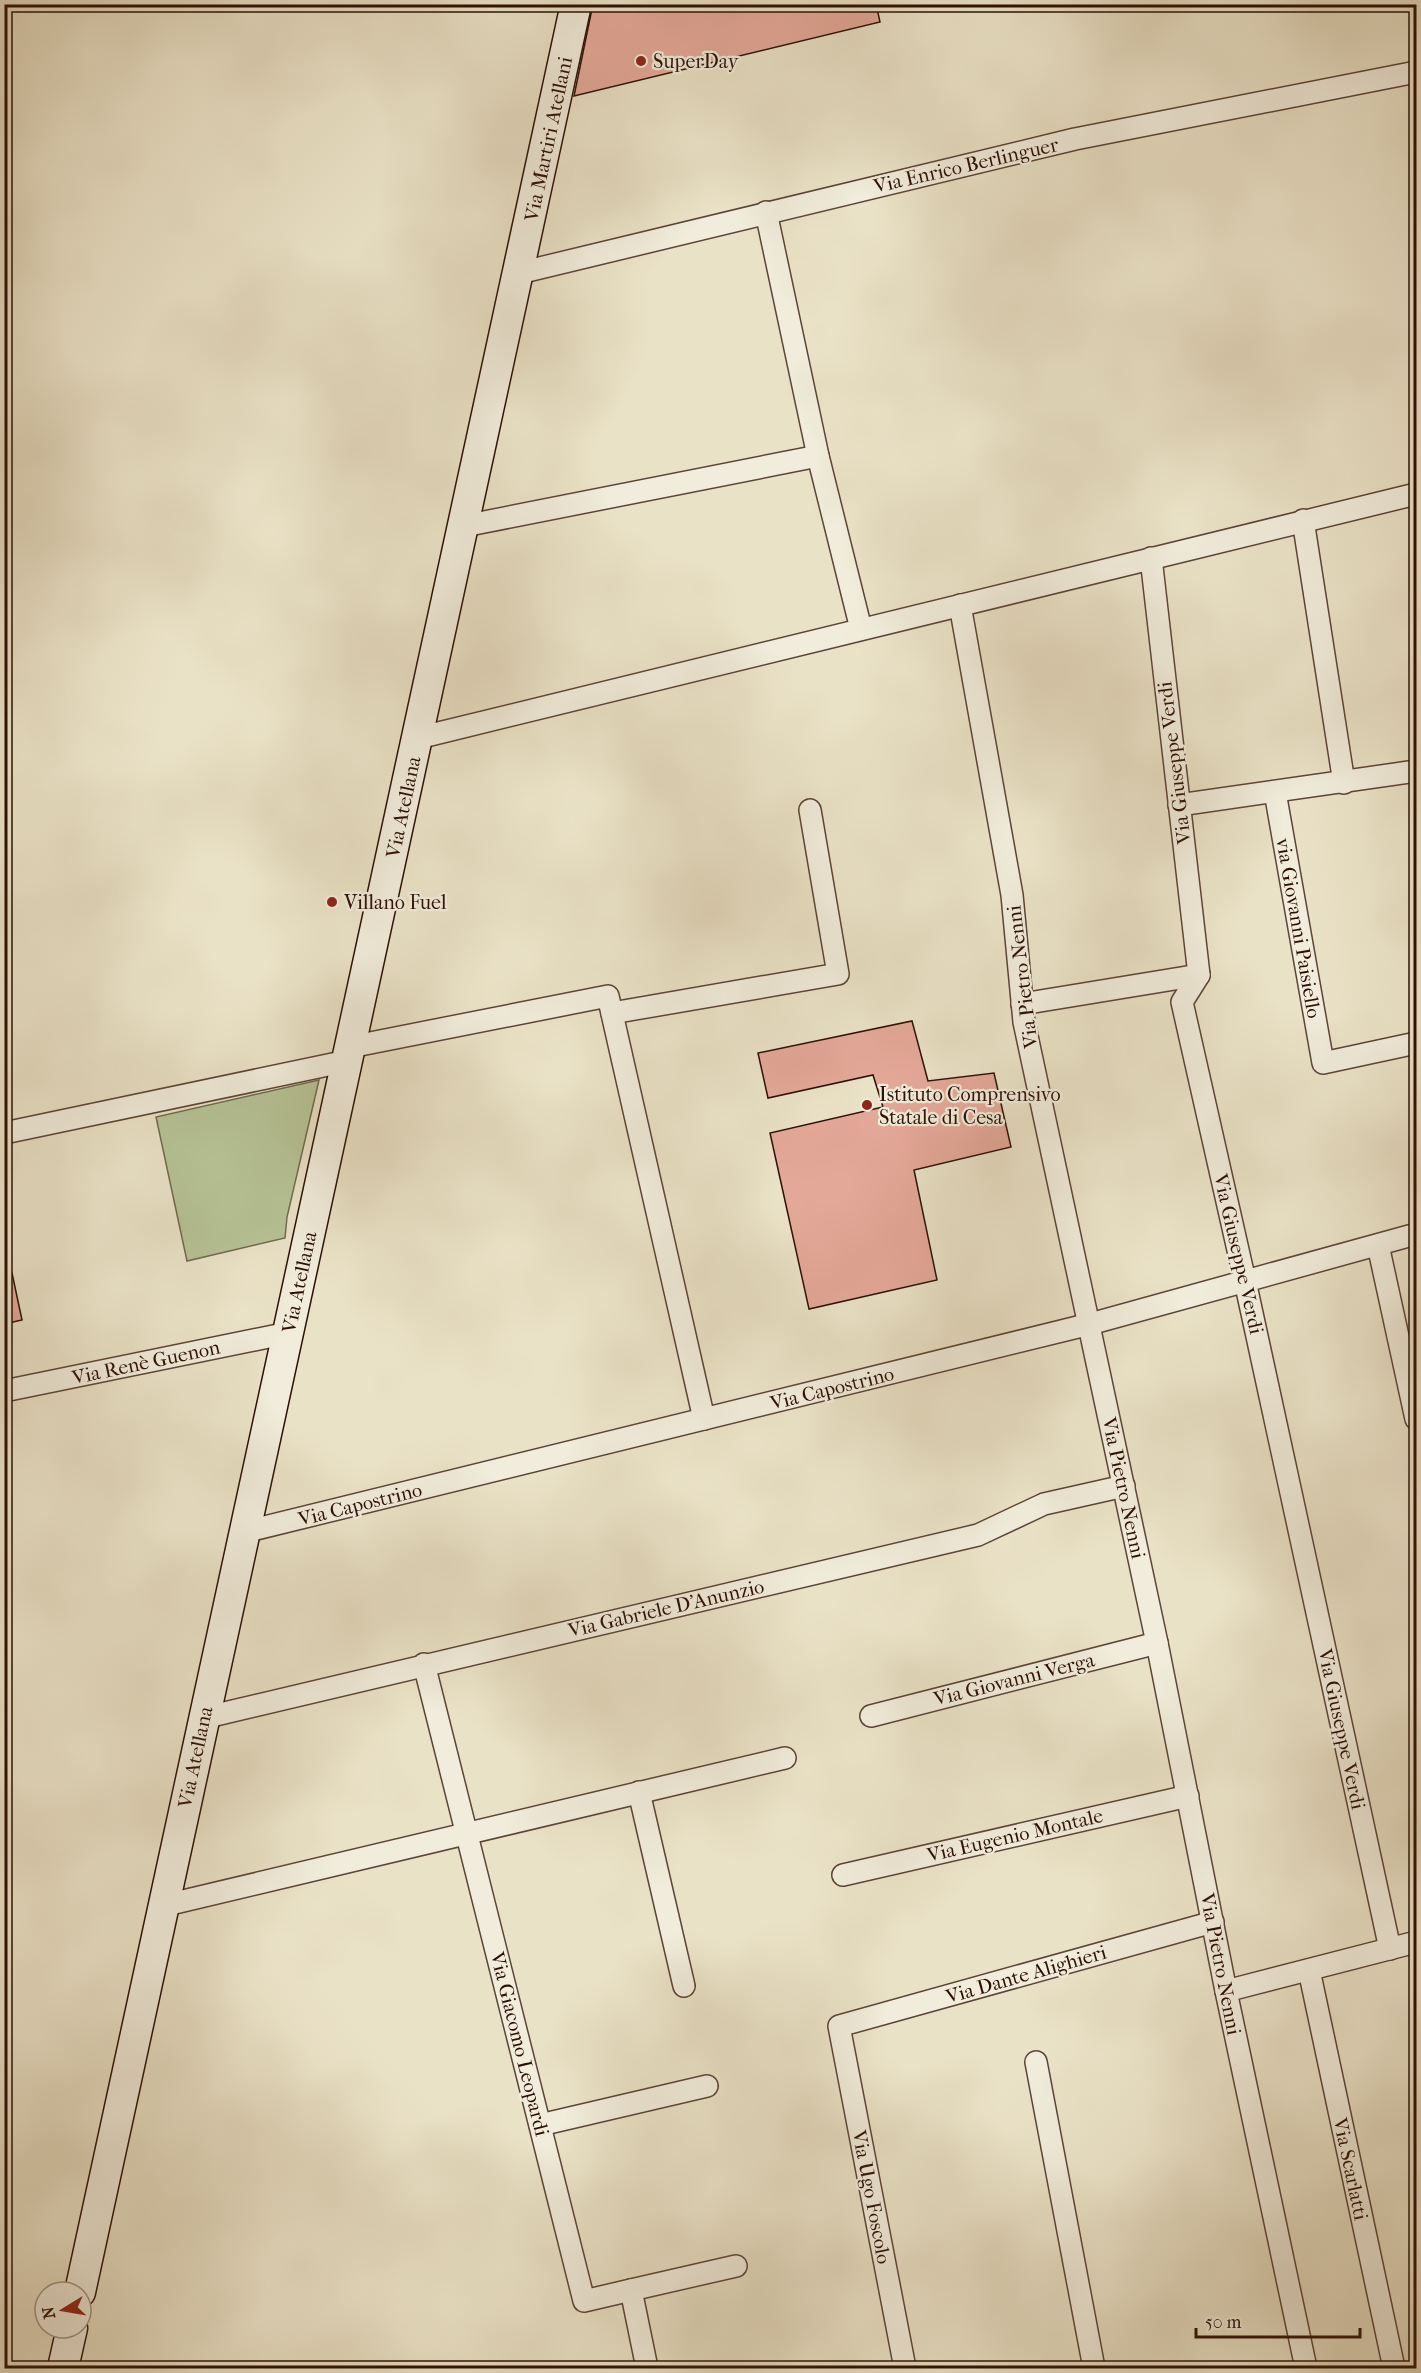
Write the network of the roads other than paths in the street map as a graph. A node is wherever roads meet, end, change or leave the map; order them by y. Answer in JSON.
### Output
{"nodes":[{"id":1,"x":576,"y":4,"type":"edge"},
{"id":2,"x":1416,"y":72,"type":"edge"},
{"id":3,"x":766,"y":212,"type":"junction"},
{"id":4,"x":519,"y":273,"type":"junction"},
{"id":5,"x":818,"y":456,"type":"junction"},
{"id":6,"x":1416,"y":494,"type":"edge"},
{"id":7,"x":1303,"y":520,"type":"junction"},
{"id":8,"x":464,"y":526,"type":"junction"},
{"id":9,"x":1151,"y":558,"type":"junction"},
{"id":10,"x":960,"y":605,"type":"junction"},
{"id":11,"x":861,"y":629,"type":"junction"},
{"id":12,"x":418,"y":738,"type":"junction"},
{"id":13,"x":1416,"y":771,"type":"edge"},
{"id":14,"x":1344,"y":783,"type":"junction"},
{"id":15,"x":1275,"y":792,"type":"junction"},
{"id":16,"x":1179,"y":805,"type":"junction"},
{"id":17,"x":810,"y":810,"type":"dead end"},
{"id":18,"x":1199,"y":975,"type":"junction"},
{"id":19,"x":1022,"y":1004,"type":"junction"},
{"id":20,"x":612,"y":1013,"type":"junction"},
{"id":21,"x":1416,"y":1043,"type":"edge"},
{"id":22,"x":349,"y":1054,"type":"junction"},
{"id":23,"x":9,"y":1132,"type":"dead end"},
{"id":24,"x":1416,"y":1234,"type":"edge"},
{"id":25,"x":1378,"y":1245,"type":"junction"},
{"id":26,"x":1245,"y":1281,"type":"junction"},
{"id":27,"x":1090,"y":1324,"type":"junction"},
{"id":28,"x":288,"y":1333,"type":"junction"},
{"id":29,"x":4,"y":1391,"type":"edge"},
{"id":30,"x":704,"y":1419,"type":"junction"},
{"id":31,"x":1416,"y":1419,"type":"edge"},
{"id":32,"x":1124,"y":1486,"type":"junction"},
{"id":33,"x":244,"y":1532,"type":"junction"},
{"id":34,"x":1157,"y":1643,"type":"junction"},
{"id":35,"x":424,"y":1664,"type":"junction"},
{"id":36,"x":871,"y":1716,"type":"dead end"},
{"id":37,"x":203,"y":1718,"type":"junction"},
{"id":38,"x":785,"y":1758,"type":"dead end"},
{"id":39,"x":639,"y":1792,"type":"junction"},
{"id":40,"x":1188,"y":1796,"type":"junction"},
{"id":41,"x":467,"y":1832,"type":"junction"},
{"id":42,"x":843,"y":1875,"type":"dead end"},
{"id":43,"x":162,"y":1906,"type":"junction"},
{"id":44,"x":1213,"y":1922,"type":"junction"},
{"id":45,"x":1416,"y":1942,"type":"edge"},
{"id":46,"x":1390,"y":1949,"type":"junction"},
{"id":47,"x":1309,"y":1970,"type":"junction"},
{"id":48,"x":684,"y":1986,"type":"dead end"},
{"id":49,"x":1226,"y":1991,"type":"junction"},
{"id":50,"x":839,"y":2026,"type":"joint"},
{"id":51,"x":1036,"y":2062,"type":"dead end"},
{"id":52,"x":707,"y":2086,"type":"dead end"},
{"id":53,"x":540,"y":2125,"type":"junction"},
{"id":54,"x":736,"y":2266,"type":"dead end"},
{"id":55,"x":83,"y":2280,"type":"edge"},
{"id":56,"x":631,"y":2290,"type":"junction"},
{"id":57,"x":69,"y":2340,"type":"edge"},
{"id":58,"x":63,"y":2368,"type":"edge"},
{"id":59,"x":647,"y":2368,"type":"edge"},
{"id":60,"x":905,"y":2368,"type":"edge"},
{"id":61,"x":1094,"y":2368,"type":"edge"},
{"id":62,"x":1306,"y":2368,"type":"edge"},
{"id":63,"x":1394,"y":2368,"type":"edge"}],
"edges":[{"from":1,"to":4,"type":"main road","name":"Via Martiri Atellani"},
{"from":2,"to":3,"type":"street","name":"Via Enrico Berlinguer"},
{"from":3,"to":4,"type":"street","name":"Via Enrico Berlinguer"},
{"from":3,"to":5,"type":"street"},
{"from":4,"to":8,"type":"main road","name":"Via Atellana"},
{"from":5,"to":8,"type":"street"},
{"from":5,"to":11,"type":"street"},
{"from":6,"to":7,"type":"street"},
{"from":7,"to":9,"type":"street"},
{"from":7,"to":14,"type":"street"},
{"from":8,"to":12,"type":"main road","name":"Via Atellana"},
{"from":9,"to":10,"type":"street"},
{"from":9,"to":16,"type":"street","name":"Via Giuseppe Verdi"},
{"from":10,"to":11,"type":"street"},
{"from":10,"to":19,"type":"street","name":"Via Pietro Nenni"},
{"from":11,"to":12,"type":"street"},
{"from":12,"to":22,"type":"main road","name":"Via Atellana"},
{"from":13,"to":14,"type":"street"},
{"from":14,"to":15,"type":"street"},
{"from":15,"to":16,"type":"street"},
{"from":15,"to":21,"type":"street","name":"via Giovanni Paisiello"},
{"from":16,"to":18,"type":"street","name":"Via Giuseppe Verdi"},
{"from":17,"to":20,"type":"street"},
{"from":18,"to":19,"type":"street"},
{"from":18,"to":26,"type":"street","name":"Via Giuseppe Verdi"},
{"from":19,"to":27,"type":"street","name":"Via Pietro Nenni"},
{"from":20,"to":22,"type":"street"},
{"from":20,"to":30,"type":"street"},
{"from":22,"to":23,"type":"street"},
{"from":22,"to":28,"type":"main road","name":"Via Atellana"},
{"from":24,"to":25,"type":"street","name":"Via Capostrino"},
{"from":25,"to":26,"type":"street","name":"Via Capostrino"},
{"from":25,"to":31,"type":"street"},
{"from":26,"to":27,"type":"street","name":"Via Capostrino"},
{"from":26,"to":46,"type":"street","name":"Via Giuseppe Verdi"},
{"from":27,"to":30,"type":"street","name":"Via Capostrino"},
{"from":27,"to":32,"type":"street","name":"Via Pietro Nenni"},
{"from":28,"to":29,"type":"street","name":"Via Renè Guenon"},
{"from":28,"to":33,"type":"main road","name":"Via Atellana"},
{"from":30,"to":33,"type":"street","name":"Via Capostrino"},
{"from":32,"to":34,"type":"street","name":"Via Pietro Nenni"},
{"from":32,"to":35,"type":"street","name":"Via Gabriele D'Anunzio"},
{"from":33,"to":37,"type":"main road","name":"Via Atellana"},
{"from":34,"to":36,"type":"street","name":"Via Giovanni Verga"},
{"from":34,"to":40,"type":"street","name":"Via Pietro Nenni"},
{"from":35,"to":37,"type":"street","name":"Via Gabriele D'Anunzio"},
{"from":35,"to":41,"type":"street","name":"Via Giacomo Leopardi"},
{"from":37,"to":43,"type":"main road","name":"Via Atellana"},
{"from":38,"to":39,"type":"street"},
{"from":39,"to":41,"type":"street"},
{"from":39,"to":48,"type":"street"},
{"from":40,"to":42,"type":"street","name":"Via Eugenio Montale"},
{"from":40,"to":44,"type":"street","name":"Via Pietro Nenni"},
{"from":41,"to":43,"type":"street"},
{"from":41,"to":53,"type":"street","name":"Via Giacomo Leopardi"},
{"from":43,"to":55,"type":"main road","name":"Via Atellana"},
{"from":44,"to":49,"type":"street","name":"Via Pietro Nenni"},
{"from":44,"to":50,"type":"street","name":"Via Dante Alighieri"},
{"from":45,"to":46,"type":"street"},
{"from":46,"to":47,"type":"street"},
{"from":47,"to":49,"type":"street"},
{"from":47,"to":63,"type":"street","name":"Via Scarlatti"},
{"from":49,"to":62,"type":"street","name":"Via Pietro Nenni"},
{"from":50,"to":60,"type":"street","name":"Via Ugo Foscolo"},
{"from":51,"to":61,"type":"street"},
{"from":52,"to":53,"type":"street"},
{"from":53,"to":56,"type":"street","name":"Via Giacomo Leopardi"},
{"from":54,"to":56,"type":"street"},
{"from":56,"to":59,"type":"street"},
{"from":57,"to":58,"type":"main road"}]}
